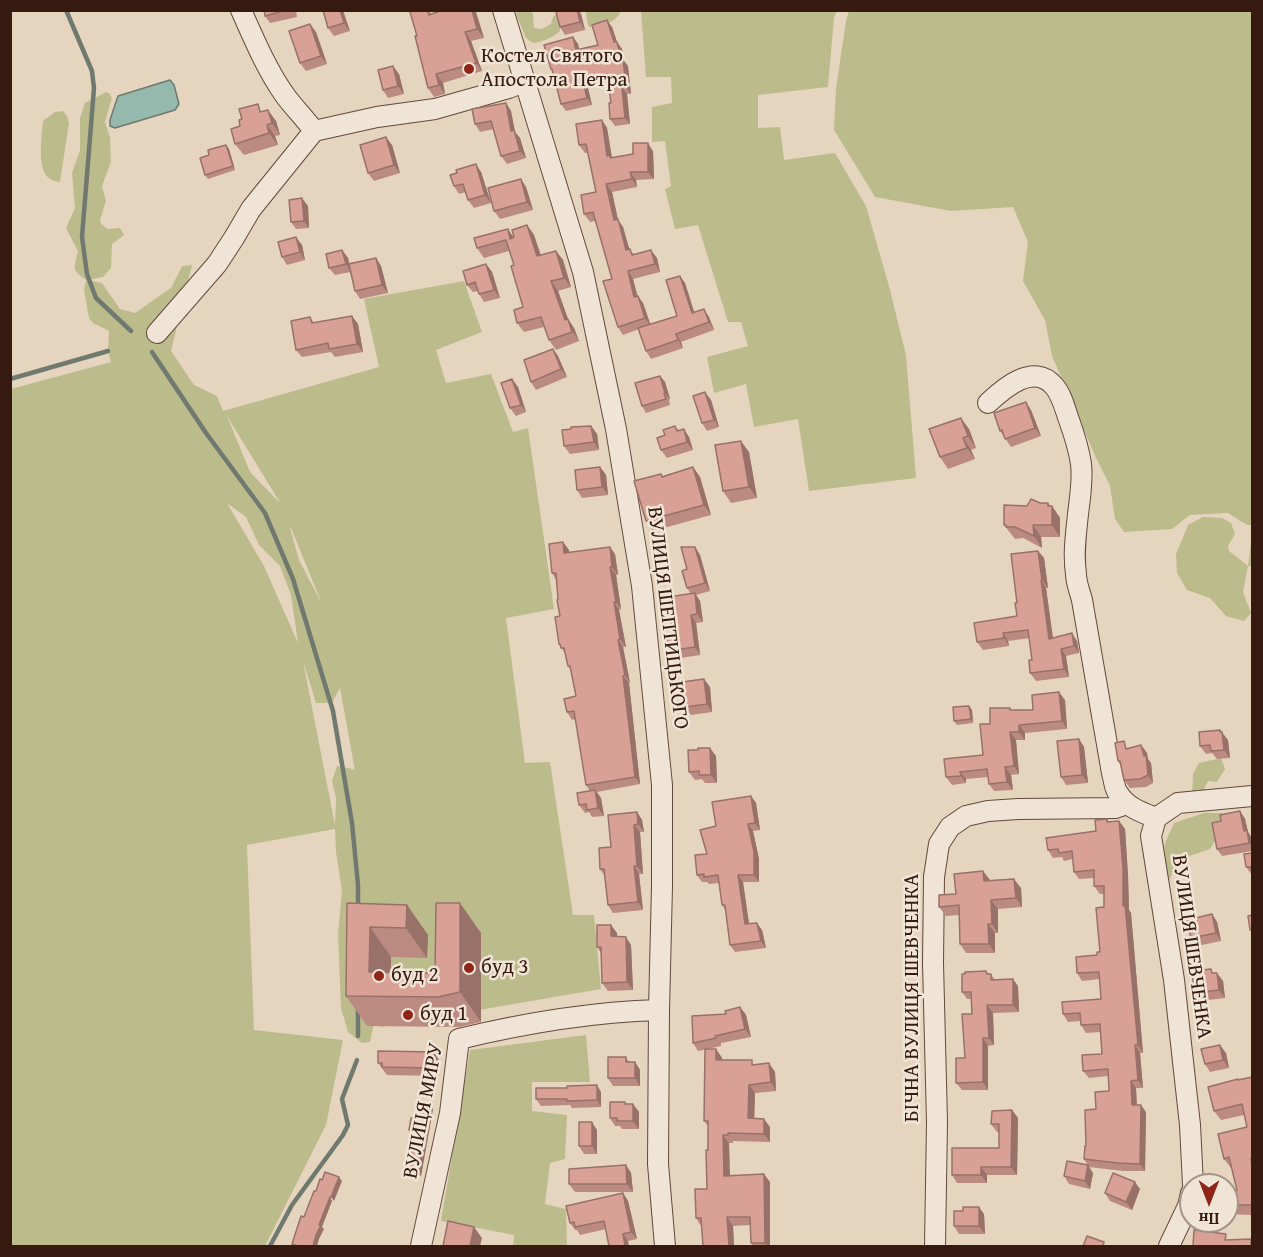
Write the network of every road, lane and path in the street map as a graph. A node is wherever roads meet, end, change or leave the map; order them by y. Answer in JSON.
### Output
{"nodes":[{"id":1,"x":241,"y":10,"type":"edge"},
{"id":2,"x":503,"y":10,"type":"edge"},
{"id":3,"x":525,"y":81,"type":"junction"},
{"id":4,"x":314,"y":131,"type":"junction"},
{"id":5,"x":157,"y":333,"type":"dead end"},
{"id":6,"x":988,"y":404,"type":"dead end"},
{"id":7,"x":1252,"y":796,"type":"edge"},
{"id":8,"x":1127,"y":804,"type":"junction"},
{"id":9,"x":1156,"y":818,"type":"junction"},
{"id":10,"x":659,"y":1010,"type":"junction"},
{"id":11,"x":1192,"y":1173,"type":"edge"},
{"id":12,"x":1179,"y":1225,"type":"edge"},
{"id":13,"x":421,"y":1246,"type":"edge"},
{"id":14,"x":665,"y":1246,"type":"edge"},
{"id":15,"x":935,"y":1246,"type":"edge"},
{"id":16,"x":1169,"y":1246,"type":"edge"}],
"edges":[{"from":1,"to":4,"type":"street"},
{"from":2,"to":3,"type":"street","name":"ВУЛИЦЯ ШЕПТИЦЬКОГО"},
{"from":3,"to":4,"type":"street"},
{"from":3,"to":10,"type":"street","name":"ВУЛИЦЯ ШЕПТИЦЬКОГО"},
{"from":4,"to":5,"type":"street"},
{"from":6,"to":8,"type":"street"},
{"from":7,"to":9,"type":"street"},
{"from":8,"to":9,"type":"street"},
{"from":8,"to":15,"type":"street","name":"БІЧНА ВУЛИЦЯ ШЕВЧЕНКА"},
{"from":9,"to":11,"type":"street","name":"ВУЛИЦЯ ШЕВЧЕНКА"},
{"from":10,"to":13,"type":"street","name":"ВУЛИЦЯ МИРУ"},
{"from":10,"to":14,"type":"street","name":"ВУЛИЦЯ ШЕПТИЦЬКОГО"},
{"from":12,"to":16,"type":"street"}]}
